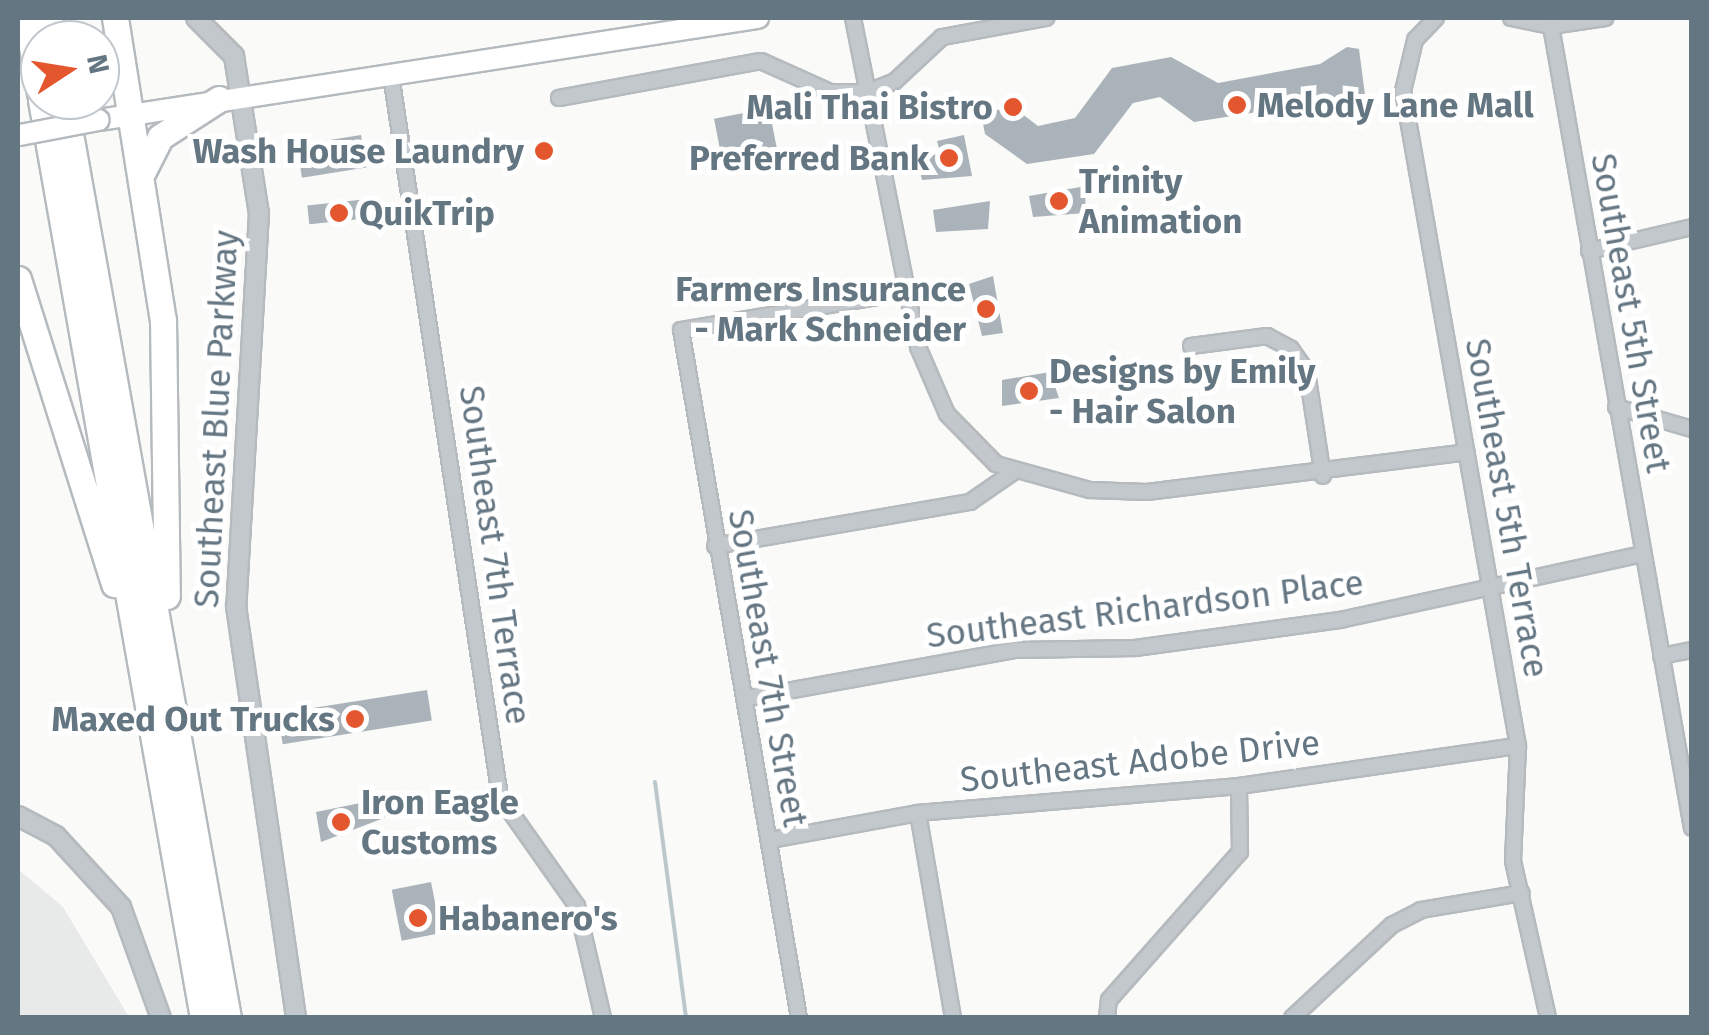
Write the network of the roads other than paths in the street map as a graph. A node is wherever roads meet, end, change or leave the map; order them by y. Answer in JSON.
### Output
{"nodes":[{"id":1,"x":115,"y":18,"type":"edge"},
{"id":2,"x":196,"y":18,"type":"edge"},
{"id":3,"x":758,"y":18,"type":"edge"},
{"id":4,"x":853,"y":18,"type":"edge"},
{"id":5,"x":1046,"y":18,"type":"edge"},
{"id":6,"x":1436,"y":18,"type":"edge"},
{"id":7,"x":1511,"y":18,"type":"edge"},
{"id":8,"x":1605,"y":18,"type":"edge"},
{"id":9,"x":1551,"y":26,"type":"junction"},
{"id":10,"x":392,"y":75,"type":"junction"},
{"id":11,"x":868,"y":92,"type":"junction"},
{"id":12,"x":231,"y":96,"type":"junction"},
{"id":13,"x":559,"y":98,"type":"dead end"},
{"id":14,"x":135,"y":114,"type":"junction"},
{"id":15,"x":45,"y":120,"type":"edge"},
{"id":16,"x":68,"y":120,"type":"edge"},
{"id":17,"x":19,"y":135,"type":"edge"},
{"id":18,"x":143,"y":171,"type":"junction"},
{"id":19,"x":1692,"y":228,"type":"edge"},
{"id":20,"x":1589,"y":251,"type":"junction"},
{"id":21,"x":18,"y":279,"type":"edge"},
{"id":22,"x":903,"y":293,"type":"junction"},
{"id":23,"x":1191,"y":346,"type":"dead end"},
{"id":24,"x":1616,"y":407,"type":"junction"},
{"id":25,"x":1692,"y":429,"type":"edge"},
{"id":26,"x":1466,"y":452,"type":"junction"},
{"id":27,"x":1015,"y":471,"type":"junction"},
{"id":28,"x":1323,"y":476,"type":"junction"},
{"id":29,"x":715,"y":546,"type":"junction"},
{"id":30,"x":1642,"y":554,"type":"junction"},
{"id":31,"x":1489,"y":584,"type":"junction"},
{"id":32,"x":1692,"y":650,"type":"edge"},
{"id":33,"x":1661,"y":656,"type":"junction"},
{"id":34,"x":748,"y":698,"type":"junction"},
{"id":35,"x":176,"y":725,"type":"junction"},
{"id":36,"x":1518,"y":746,"type":"junction"},
{"id":37,"x":162,"y":774,"type":"junction"},
{"id":38,"x":1239,"y":786,"type":"junction"},
{"id":39,"x":918,"y":814,"type":"junction"},
{"id":40,"x":18,"y":816,"type":"edge"},
{"id":41,"x":1692,"y":828,"type":"edge"},
{"id":42,"x":770,"y":840,"type":"junction"},
{"id":43,"x":1522,"y":892,"type":"junction"},
{"id":44,"x":161,"y":1018,"type":"edge"},
{"id":45,"x":203,"y":1018,"type":"edge"},
{"id":46,"x":228,"y":1018,"type":"edge"},
{"id":47,"x":296,"y":1018,"type":"edge"},
{"id":48,"x":602,"y":1018,"type":"edge"},
{"id":49,"x":798,"y":1018,"type":"edge"},
{"id":50,"x":953,"y":1018,"type":"edge"},
{"id":51,"x":1107,"y":1018,"type":"edge"},
{"id":52,"x":1292,"y":1018,"type":"edge"},
{"id":53,"x":1548,"y":1018,"type":"edge"}],
"edges":[{"from":1,"to":14,"type":"highway"},
{"from":2,"to":12,"type":"street","name":"Southeast Blue Parkway"},
{"from":3,"to":10,"type":"main road"},
{"from":4,"to":11,"type":"street"},
{"from":5,"to":11,"type":"street"},
{"from":6,"to":26,"type":"street","name":"Southeast 5th Terrace"},
{"from":7,"to":9,"type":"street"},
{"from":8,"to":9,"type":"street"},
{"from":9,"to":20,"type":"street","name":"Southeast 5th Street"},
{"from":10,"to":12,"type":"main road"},
{"from":10,"to":48,"type":"street","name":"Southeast 7th Terrace"},
{"from":11,"to":13,"type":"street"},
{"from":11,"to":22,"type":"street"},
{"from":12,"to":14,"type":"main road"},
{"from":12,"to":18,"type":"highway"},
{"from":12,"to":47,"type":"street","name":"Southeast Blue Parkway"},
{"from":14,"to":17,"type":"main road","bridge":true},
{"from":14,"to":18,"type":"highway"},
{"from":15,"to":37,"type":"highway"},
{"from":16,"to":35,"type":"highway"},
{"from":18,"to":35,"type":"highway"},
{"from":19,"to":20,"type":"street"},
{"from":20,"to":24,"type":"street","name":"Southeast 5th Street"},
{"from":21,"to":37,"type":"highway"},
{"from":22,"to":27,"type":"street"},
{"from":22,"to":29,"type":"street","name":"Southeast 7th Street"},
{"from":23,"to":28,"type":"street"},
{"from":24,"to":25,"type":"street"},
{"from":24,"to":30,"type":"street","name":"Southeast 5th Street"},
{"from":26,"to":28,"type":"street"},
{"from":26,"to":31,"type":"street","name":"Southeast 5th Terrace"},
{"from":27,"to":28,"type":"street"},
{"from":27,"to":29,"type":"street"},
{"from":29,"to":34,"type":"street","name":"Southeast 7th Street"},
{"from":30,"to":31,"type":"street","name":"Southeast Richardson Place"},
{"from":30,"to":33,"type":"street","name":"Southeast 5th Street"},
{"from":31,"to":34,"type":"street","name":"Southeast Richardson Place"},
{"from":31,"to":36,"type":"street","name":"Southeast 5th Terrace"},
{"from":32,"to":33,"type":"street"},
{"from":33,"to":41,"type":"street","name":"Southeast 5th Street"},
{"from":34,"to":42,"type":"street","name":"Southeast 7th Street"},
{"from":35,"to":46,"type":"highway"},
{"from":36,"to":38,"type":"street","name":"Southeast Adobe Drive"},
{"from":36,"to":43,"type":"street","name":"Southeast 5th Terrace"},
{"from":37,"to":45,"type":"highway"},
{"from":38,"to":39,"type":"street","name":"Southeast Adobe Drive"},
{"from":38,"to":51,"type":"street"},
{"from":39,"to":42,"type":"street","name":"Southeast Adobe Drive"},
{"from":39,"to":50,"type":"street"},
{"from":40,"to":44,"type":"street"},
{"from":42,"to":49,"type":"street","name":"Southeast 7th Street"},
{"from":43,"to":52,"type":"street"},
{"from":43,"to":53,"type":"street","name":"Southeast 5th Terrace"}]}
